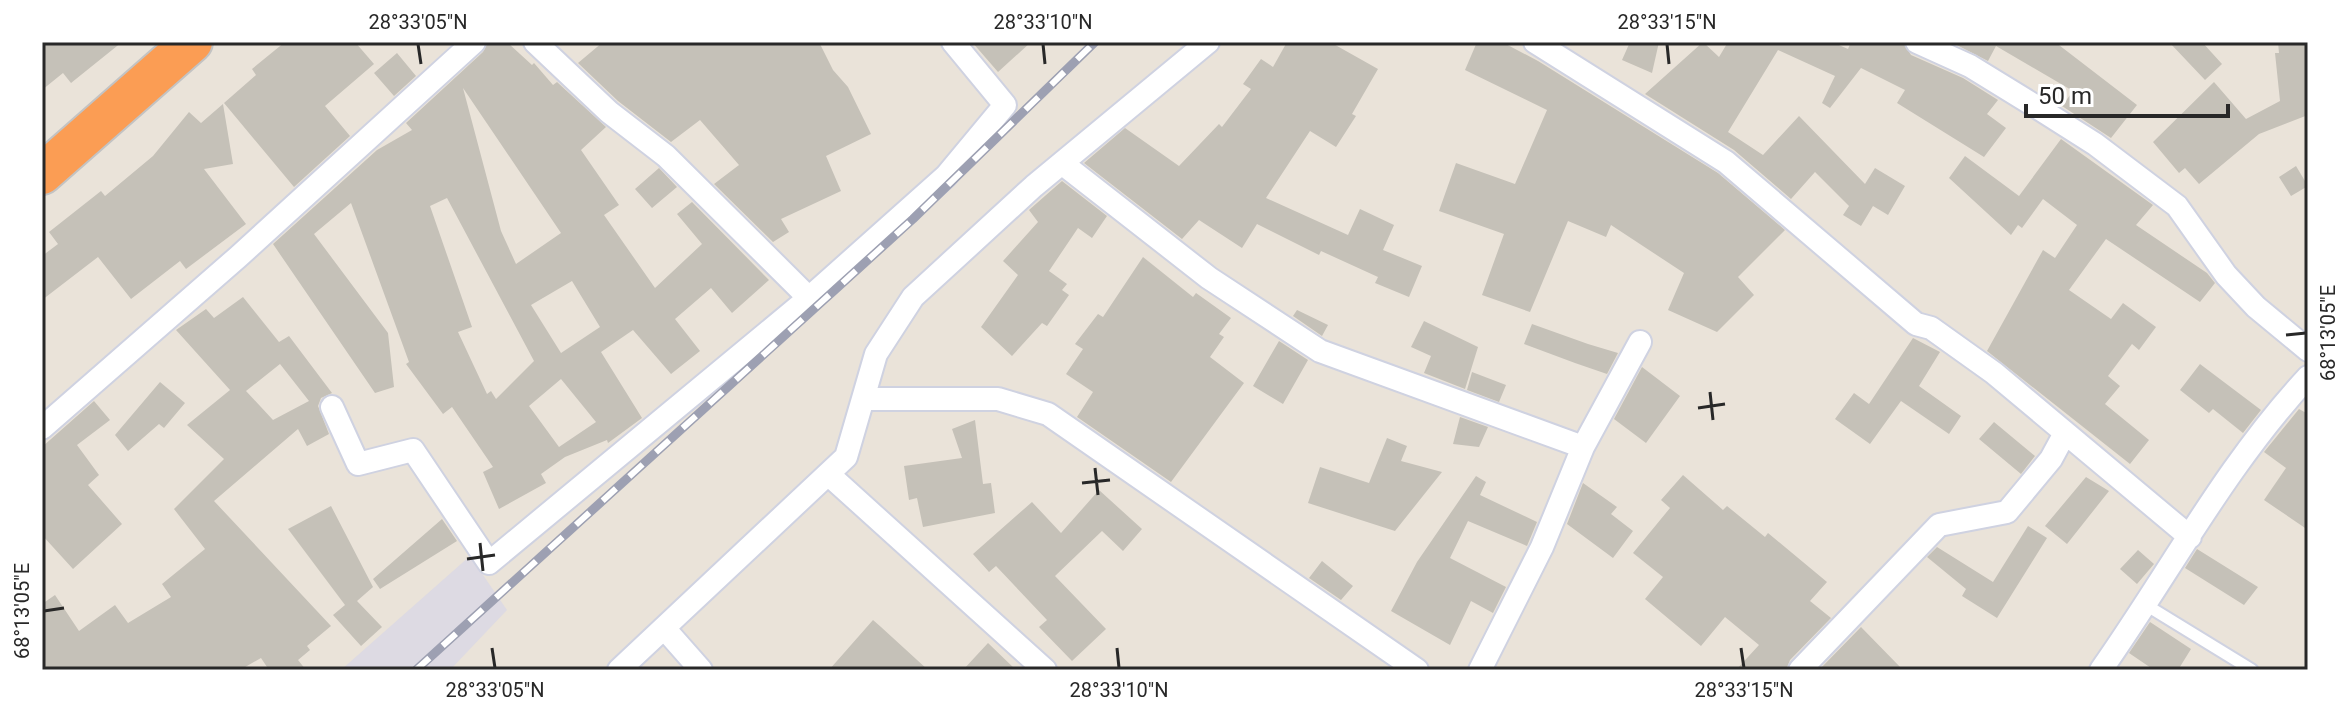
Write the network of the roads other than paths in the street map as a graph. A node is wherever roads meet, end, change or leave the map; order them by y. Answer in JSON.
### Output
{"nodes":[{"id":1,"x":474,"y":42,"type":"edge"},
{"id":2,"x":535,"y":42,"type":"edge"},
{"id":3,"x":953,"y":42,"type":"edge"},
{"id":4,"x":1208,"y":42,"type":"edge"},
{"id":5,"x":1535,"y":42,"type":"edge"},
{"id":6,"x":1917,"y":42,"type":"edge"},
{"id":7,"x":186,"y":44,"type":"edge"},
{"id":8,"x":1063,"y":164,"type":"junction"},
{"id":9,"x":42,"y":174,"type":"edge"},
{"id":10,"x":809,"y":298,"type":"junction"},
{"id":11,"x":1640,"y":342,"type":"dead end"},
{"id":12,"x":2308,"y":350,"type":"edge"},
{"id":13,"x":2308,"y":377,"type":"edge"},
{"id":14,"x":863,"y":399,"type":"junction"},
{"id":15,"x":332,"y":407,"type":"dead end"},
{"id":16,"x":42,"y":428,"type":"edge"},
{"id":17,"x":2064,"y":435,"type":"junction"},
{"id":18,"x":1583,"y":447,"type":"junction"},
{"id":19,"x":828,"y":474,"type":"junction"},
{"id":20,"x":2190,"y":537,"type":"junction"},
{"id":21,"x":2146,"y":605,"type":"junction"},
{"id":22,"x":664,"y":628,"type":"junction"},
{"id":23,"x":619,"y":670,"type":"edge"},
{"id":24,"x":701,"y":670,"type":"edge"},
{"id":25,"x":1045,"y":670,"type":"edge"},
{"id":26,"x":1417,"y":670,"type":"edge"},
{"id":27,"x":1480,"y":670,"type":"edge"},
{"id":28,"x":1800,"y":670,"type":"edge"},
{"id":29,"x":2101,"y":670,"type":"edge"},
{"id":30,"x":2252,"y":670,"type":"edge"}],
"edges":[{"from":1,"to":16,"type":"street"},
{"from":2,"to":10,"type":"street"},
{"from":3,"to":10,"type":"street"},
{"from":4,"to":8,"type":"street"},
{"from":5,"to":17,"type":"street"},
{"from":6,"to":12,"type":"street"},
{"from":7,"to":9,"type":"highway"},
{"from":8,"to":14,"type":"street"},
{"from":8,"to":18,"type":"street"},
{"from":10,"to":15,"type":"street"},
{"from":11,"to":18,"type":"street"},
{"from":13,"to":20,"type":"street"},
{"from":14,"to":19,"type":"street"},
{"from":14,"to":26,"type":"street"},
{"from":17,"to":20,"type":"street"},
{"from":17,"to":28,"type":"street"},
{"from":18,"to":27,"type":"street"},
{"from":19,"to":22,"type":"street"},
{"from":19,"to":25,"type":"street"},
{"from":20,"to":21,"type":"street"},
{"from":21,"to":29,"type":"street"},
{"from":21,"to":30,"type":"lane"},
{"from":22,"to":23,"type":"street"},
{"from":22,"to":24,"type":"street"}]}
